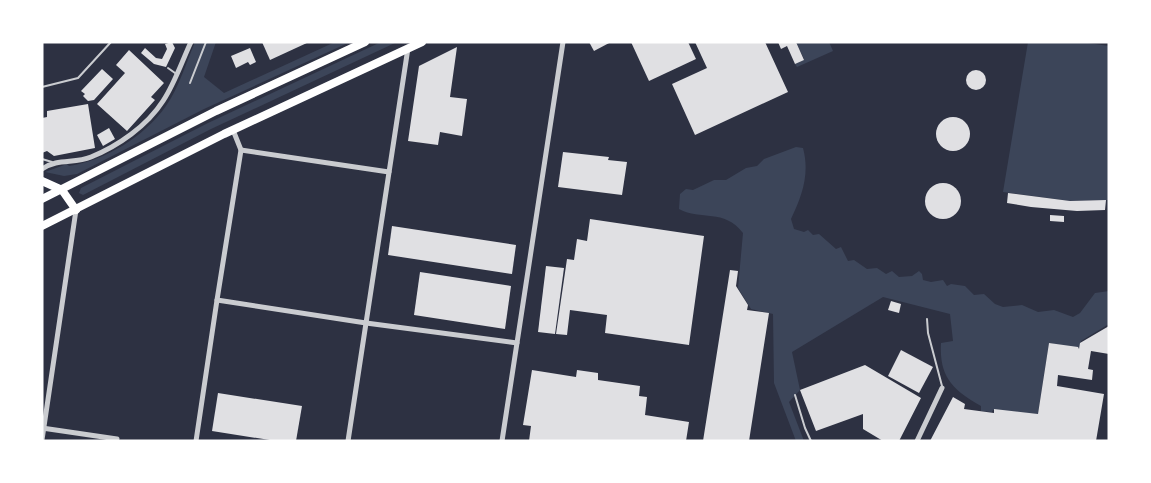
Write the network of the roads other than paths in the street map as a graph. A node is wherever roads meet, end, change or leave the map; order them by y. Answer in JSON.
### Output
{"nodes":[{"id":1,"x":111,"y":42,"type":"edge"},
{"id":2,"x":191,"y":42,"type":"edge"},
{"id":3,"x":206,"y":42,"type":"edge"},
{"id":4,"x":365,"y":42,"type":"edge"},
{"id":5,"x":422,"y":42,"type":"edge"},
{"id":6,"x":562,"y":42,"type":"edge"},
{"id":7,"x":408,"y":48,"type":"junction"},
{"id":8,"x":168,"y":68,"type":"dead end"},
{"id":9,"x":176,"y":74,"type":"junction"},
{"id":10,"x":189,"y":83,"type":"dead end"},
{"id":11,"x":42,"y":87,"type":"edge"},
{"id":12,"x":233,"y":130,"type":"junction"},
{"id":13,"x":241,"y":150,"type":"junction"},
{"id":14,"x":42,"y":159,"type":"edge"},
{"id":15,"x":52,"y":162,"type":"junction"},
{"id":16,"x":42,"y":169,"type":"edge"},
{"id":17,"x":389,"y":172,"type":"junction"},
{"id":18,"x":42,"y":181,"type":"edge"},
{"id":19,"x":62,"y":190,"type":"junction"},
{"id":20,"x":42,"y":199,"type":"edge"},
{"id":21,"x":76,"y":210,"type":"junction"},
{"id":22,"x":42,"y":226,"type":"edge"},
{"id":23,"x":217,"y":300,"type":"junction"},
{"id":24,"x":927,"y":319,"type":"dead end"},
{"id":25,"x":366,"y":323,"type":"junction"},
{"id":26,"x":517,"y":343,"type":"junction"},
{"id":27,"x":942,"y":388,"type":"joint"},
{"id":28,"x":795,"y":395,"type":"dead end"},
{"id":29,"x":43,"y":428,"type":"edge"},
{"id":30,"x":117,"y":439,"type":"dead end"},
{"id":31,"x":42,"y":440,"type":"edge"},
{"id":32,"x":196,"y":441,"type":"edge"},
{"id":33,"x":348,"y":441,"type":"edge"},
{"id":34,"x":502,"y":441,"type":"edge"},
{"id":35,"x":811,"y":441,"type":"edge"},
{"id":36,"x":917,"y":441,"type":"edge"}],
"edges":[{"from":1,"to":11,"type":"lane"},
{"from":2,"to":9,"type":"street"},
{"from":3,"to":10,"type":"lane"},
{"from":4,"to":19,"type":"main road"},
{"from":5,"to":7,"type":"main road"},
{"from":6,"to":26,"type":"street"},
{"from":7,"to":12,"type":"main road"},
{"from":7,"to":17,"type":"street"},
{"from":8,"to":9,"type":"lane"},
{"from":9,"to":15,"type":"street"},
{"from":12,"to":13,"type":"street"},
{"from":12,"to":21,"type":"main road"},
{"from":13,"to":17,"type":"street"},
{"from":13,"to":23,"type":"street"},
{"from":14,"to":15,"type":"lane"},
{"from":15,"to":16,"type":"street"},
{"from":17,"to":25,"type":"street"},
{"from":18,"to":19,"type":"main road"},
{"from":19,"to":20,"type":"main road"},
{"from":19,"to":21,"type":"main road"},
{"from":21,"to":22,"type":"main road"},
{"from":21,"to":29,"type":"street"},
{"from":23,"to":25,"type":"street"},
{"from":23,"to":32,"type":"street"},
{"from":24,"to":27,"type":"lane"},
{"from":25,"to":26,"type":"street"},
{"from":25,"to":33,"type":"street"},
{"from":26,"to":34,"type":"street"},
{"from":27,"to":36,"type":"street"},
{"from":28,"to":35,"type":"lane"},
{"from":29,"to":30,"type":"street"},
{"from":29,"to":31,"type":"street"}]}
